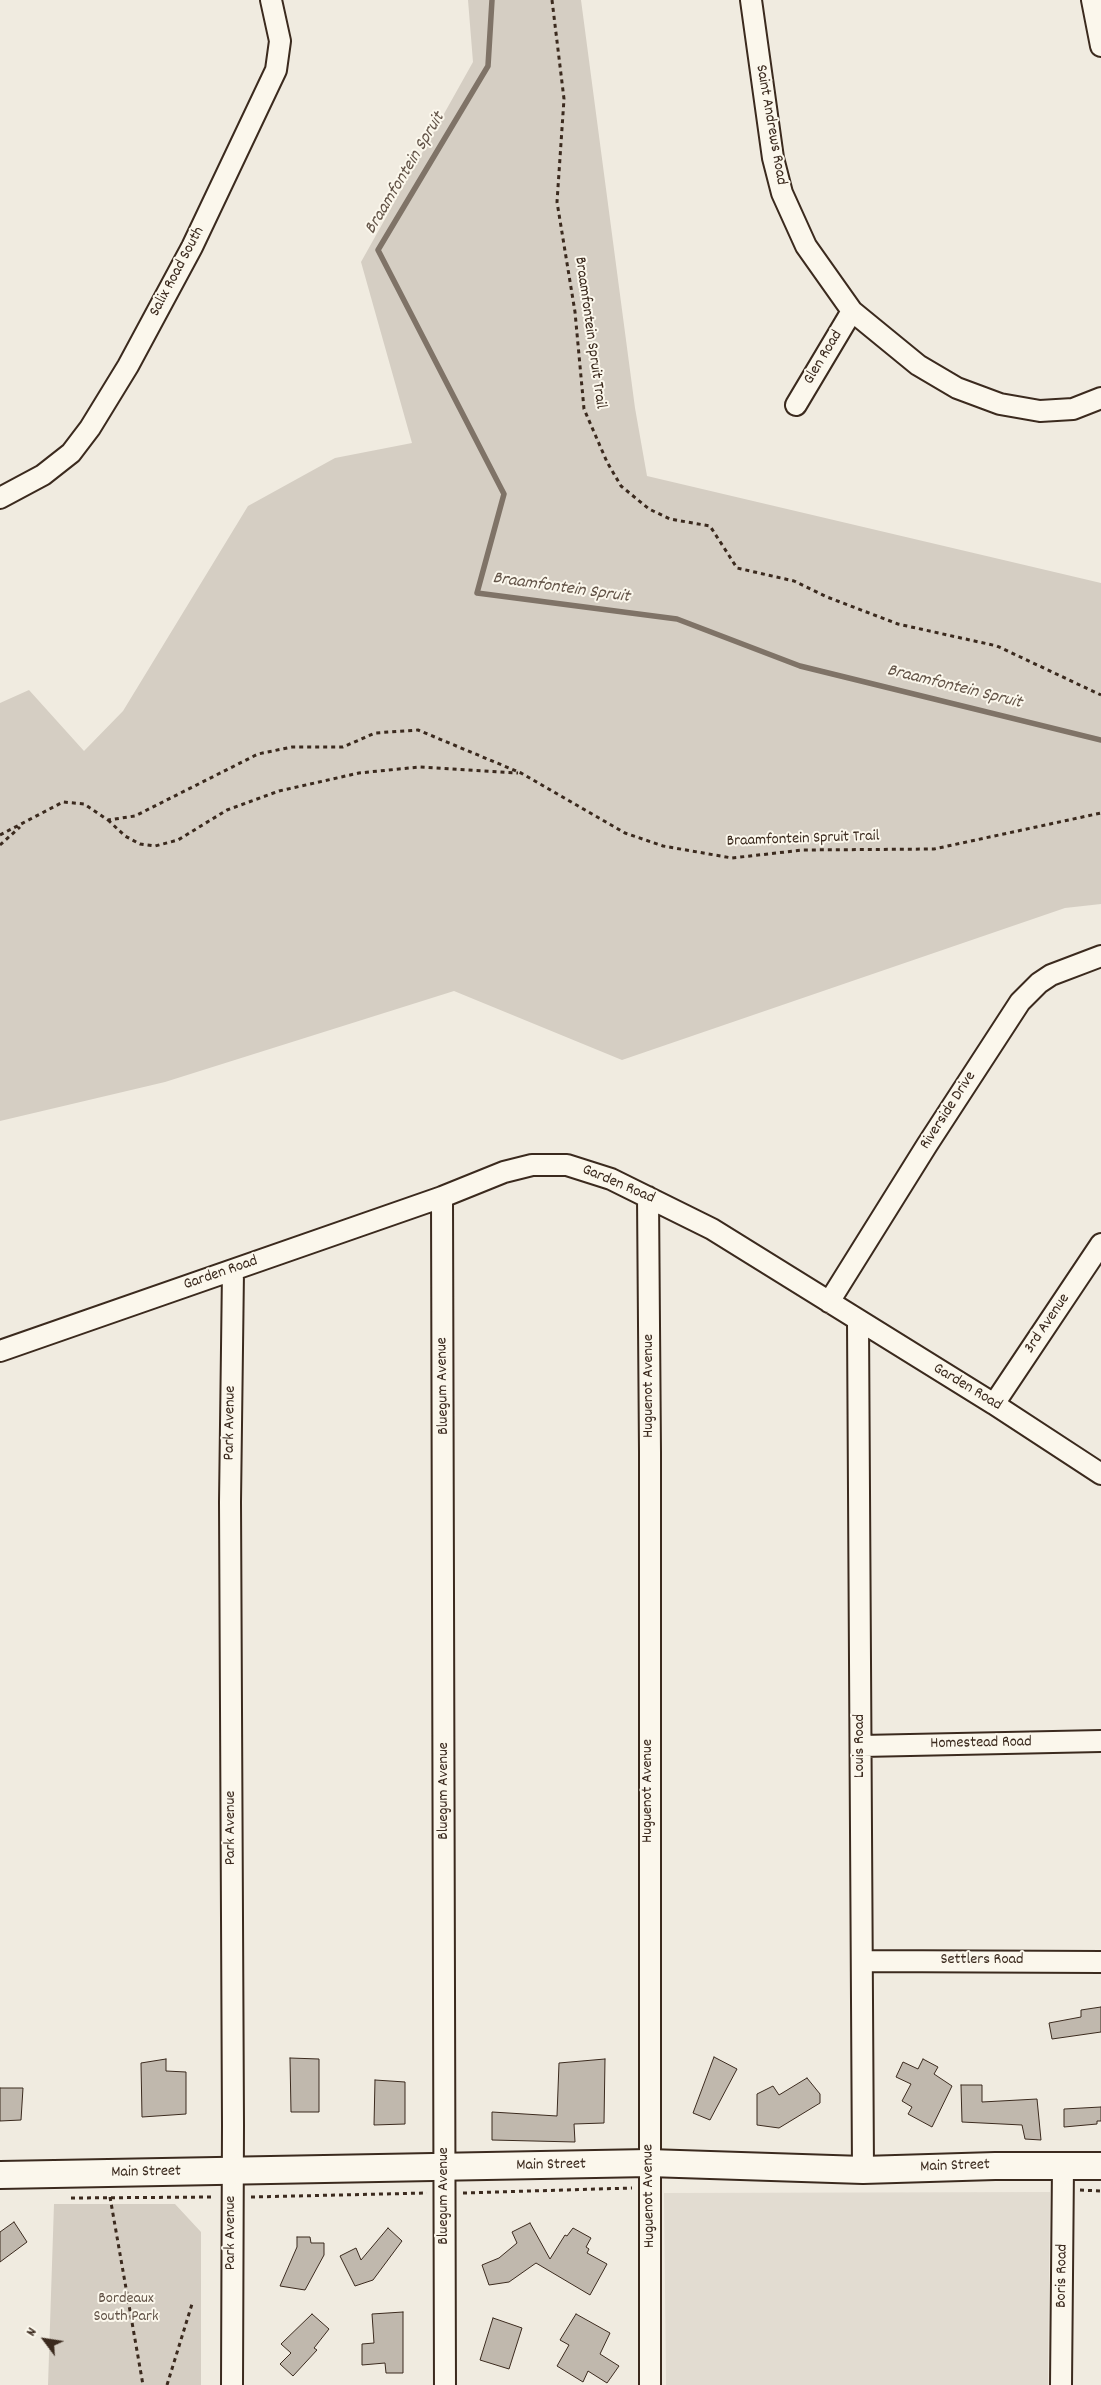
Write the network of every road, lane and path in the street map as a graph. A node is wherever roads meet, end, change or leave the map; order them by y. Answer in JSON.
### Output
{"nodes":[{"id":1,"x":271,"y":0,"type":"edge"},
{"id":2,"x":552,"y":0,"type":"edge"},
{"id":3,"x":751,"y":0,"type":"edge"},
{"id":4,"x":1092,"y":0,"type":"edge"},
{"id":5,"x":1101,"y":46,"type":"edge"},
{"id":6,"x":852,"y":311,"type":"junction"},
{"id":7,"x":1101,"y":398,"type":"edge"},
{"id":8,"x":796,"y":405,"type":"dead end"},
{"id":9,"x":0,"y":498,"type":"edge"},
{"id":10,"x":1101,"y":695,"type":"edge"},
{"id":11,"x":521,"y":773,"type":"junction"},
{"id":12,"x":1101,"y":813,"type":"edge"},
{"id":13,"x":108,"y":820,"type":"junction"},
{"id":14,"x":22,"y":825,"type":"junction"},
{"id":15,"x":0,"y":835,"type":"edge"},
{"id":16,"x":0,"y":846,"type":"edge"},
{"id":17,"x":1101,"y":956,"type":"edge"},
{"id":18,"x":442,"y":1197,"type":"junction"},
{"id":19,"x":648,"y":1197,"type":"junction"},
{"id":20,"x":1101,"y":1244,"type":"edge"},
{"id":21,"x":233,"y":1271,"type":"junction"},
{"id":22,"x":829,"y":1302,"type":"junction"},
{"id":23,"x":858,"y":1322,"type":"junction"},
{"id":24,"x":0,"y":1351,"type":"edge"},
{"id":25,"x":994,"y":1404,"type":"junction"},
{"id":26,"x":1101,"y":1474,"type":"edge"},
{"id":27,"x":1101,"y":1741,"type":"edge"},
{"id":28,"x":862,"y":1746,"type":"junction"},
{"id":29,"x":863,"y":1960,"type":"junction"},
{"id":30,"x":1101,"y":1962,"type":"edge"},
{"id":31,"x":1063,"y":2166,"type":"junction"},
{"id":32,"x":1101,"y":2166,"type":"edge"},
{"id":33,"x":444,"y":2167,"type":"junction"},
{"id":34,"x":863,"y":2170,"type":"junction"},
{"id":35,"x":0,"y":2175,"type":"edge"},
{"id":36,"x":650,"y":2175,"type":"junction"},
{"id":37,"x":232,"y":2184,"type":"junction"},
{"id":38,"x":109,"y":2185,"type":"junction"},
{"id":39,"x":446,"y":2193,"type":"junction"},
{"id":40,"x":64,"y":2198,"type":"dead end"},
{"id":41,"x":192,"y":2304,"type":"dead end"},
{"id":42,"x":143,"y":2385,"type":"edge"},
{"id":43,"x":167,"y":2385,"type":"edge"},
{"id":44,"x":232,"y":2385,"type":"edge"},
{"id":45,"x":445,"y":2385,"type":"edge"},
{"id":46,"x":650,"y":2385,"type":"edge"},
{"id":47,"x":1061,"y":2385,"type":"edge"}],
"edges":[{"from":1,"to":9,"type":"street","name":"Salix Road South"},
{"from":2,"to":10,"type":"path","name":"Braamfontein Spruit Trail"},
{"from":3,"to":6,"type":"street","name":"Saint Andrews Road"},
{"from":4,"to":5,"type":"street"},
{"from":6,"to":7,"type":"street","name":"Saint Andrews Road"},
{"from":6,"to":8,"type":"street","name":"Glen Road"},
{"from":11,"to":12,"type":"path","name":"Braamfontein Spruit Trail"},
{"from":11,"to":13,"type":"path","name":"Braamfontein Spruit Trail"},
{"from":11,"to":13,"type":"path","name":"Braamfontein Spruit Trail"},
{"from":13,"to":14,"type":"path","name":"Braamfontein Spruit Trail"},
{"from":14,"to":15,"type":"path","name":"Braamfontein Spruit Trail"},
{"from":14,"to":16,"type":"path","name":"Braamfontein Spruit Trail"},
{"from":17,"to":22,"type":"street","name":"Riverside Drive"},
{"from":18,"to":19,"type":"street","name":"Garden Road"},
{"from":18,"to":21,"type":"street","name":"Garden Road"},
{"from":18,"to":33,"type":"street","name":"Bluegum Avenue"},
{"from":19,"to":22,"type":"street","name":"Garden Road"},
{"from":19,"to":36,"type":"street","name":"Huguenot Avenue"},
{"from":20,"to":25,"type":"street","name":"3rd Avenue"},
{"from":21,"to":24,"type":"street","name":"Garden Road"},
{"from":21,"to":37,"type":"street","name":"Park Avenue"},
{"from":22,"to":23,"type":"street","name":"Garden Road"},
{"from":23,"to":25,"type":"street","name":"Garden Road"},
{"from":23,"to":28,"type":"street","name":"Louis Road"},
{"from":25,"to":26,"type":"street","name":"Garden Road"},
{"from":27,"to":28,"type":"street","name":"Homestead Road"},
{"from":28,"to":29,"type":"street","name":"Louis Road"},
{"from":29,"to":30,"type":"street","name":"Settlers Road"},
{"from":29,"to":34,"type":"street","name":"Louis Road"},
{"from":31,"to":32,"type":"street","name":"Main Street"},
{"from":31,"to":34,"type":"street","name":"Main Street"},
{"from":31,"to":47,"type":"street","name":"Boris Road"},
{"from":33,"to":36,"type":"street","name":"Main Street"},
{"from":33,"to":37,"type":"street","name":"Main Street"},
{"from":33,"to":39,"type":"street","name":"Bluegum Avenue"},
{"from":34,"to":36,"type":"street","name":"Main Street"},
{"from":35,"to":38,"type":"street","name":"Main Street"},
{"from":36,"to":39,"type":"path"},
{"from":36,"to":46,"type":"street","name":"Huguenot Avenue"},
{"from":37,"to":38,"type":"street","name":"Main Street"},
{"from":37,"to":38,"type":"path"},
{"from":37,"to":39,"type":"path"},
{"from":37,"to":44,"type":"street","name":"Park Avenue"},
{"from":38,"to":40,"type":"path"},
{"from":38,"to":42,"type":"path"},
{"from":39,"to":45,"type":"street","name":"Bluegum Avenue"},
{"from":41,"to":43,"type":"path"}]}
